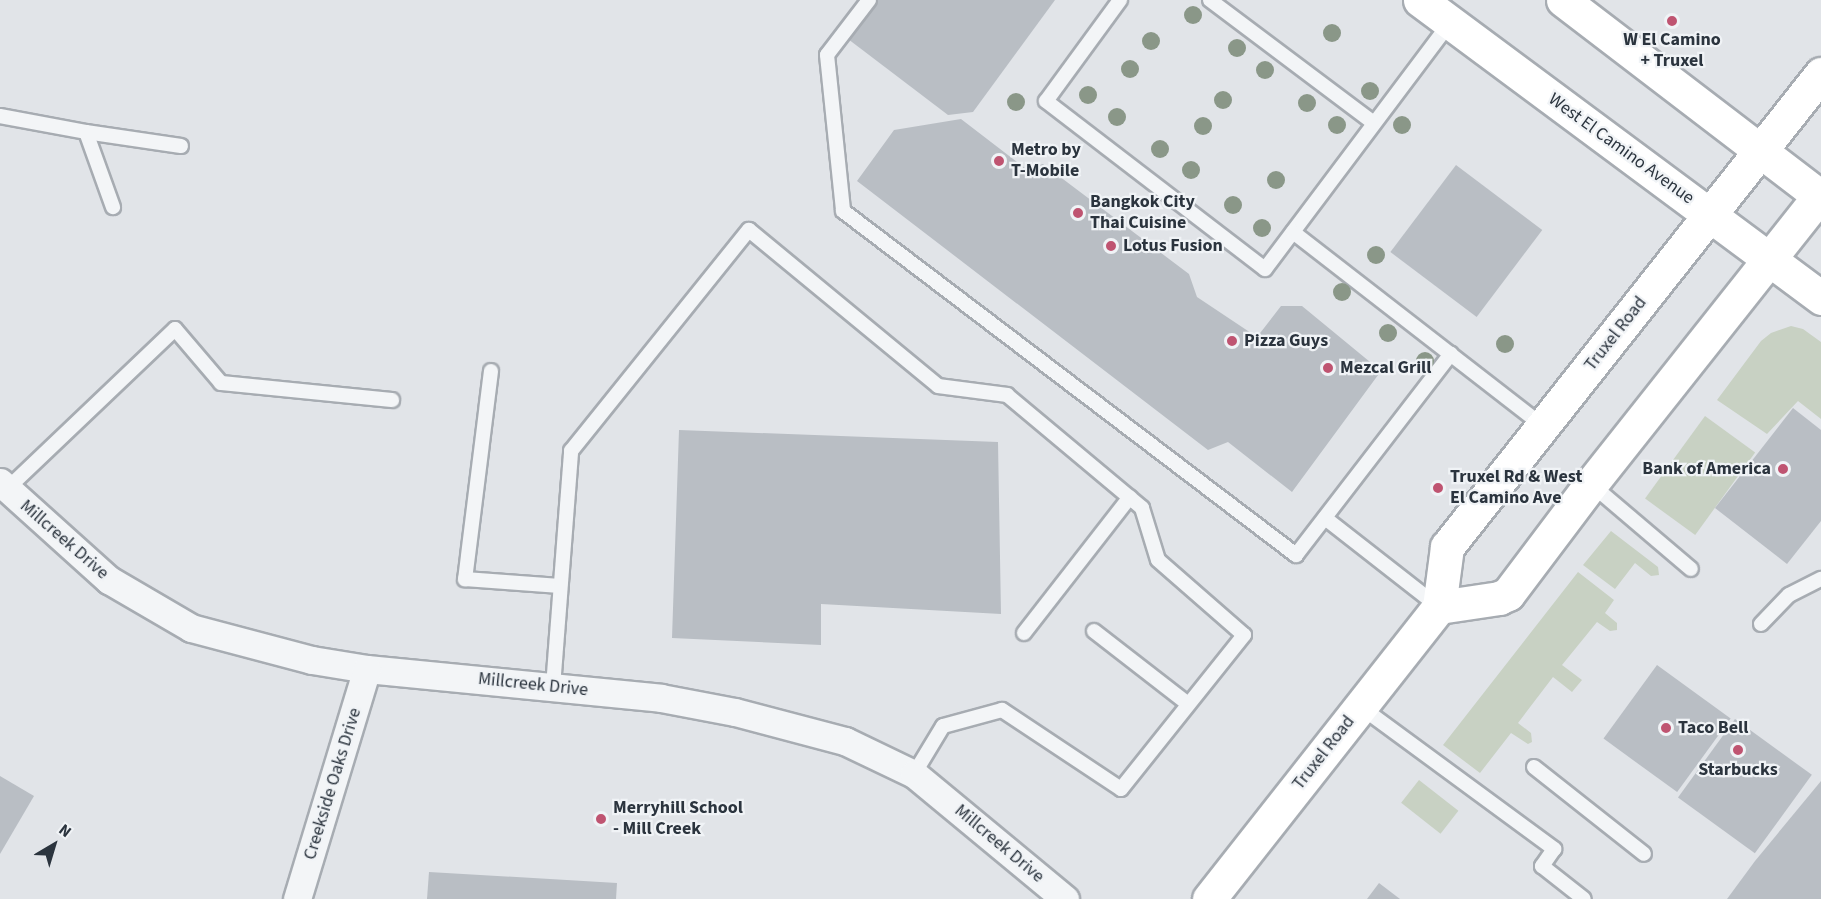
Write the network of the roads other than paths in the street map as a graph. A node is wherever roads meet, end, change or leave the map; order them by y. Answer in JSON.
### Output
{"nodes":[{"id":1,"x":869,"y":0,"type":"edge"},
{"id":2,"x":1120,"y":0,"type":"edge"},
{"id":3,"x":1210,"y":0,"type":"edge"},
{"id":4,"x":1420,"y":0,"type":"edge"},
{"id":5,"x":1563,"y":0,"type":"edge"},
{"id":6,"x":1450,"y":23,"type":"junction"},
{"id":7,"x":1821,"y":74,"type":"edge"},
{"id":8,"x":0,"y":116,"type":"edge"},
{"id":9,"x":1374,"y":123,"type":"junction"},
{"id":10,"x":86,"y":132,"type":"junction"},
{"id":11,"x":180,"y":146,"type":"dead end"},
{"id":12,"x":1759,"y":150,"type":"junction"},
{"id":13,"x":1821,"y":196,"type":"edge"},
{"id":14,"x":113,"y":207,"type":"dead end"},
{"id":15,"x":1710,"y":214,"type":"junction"},
{"id":16,"x":1293,"y":232,"type":"junction"},
{"id":17,"x":1770,"y":261,"type":"junction"},
{"id":18,"x":1821,"y":298,"type":"edge"},
{"id":19,"x":1451,"y":354,"type":"junction"},
{"id":20,"x":491,"y":371,"type":"dead end"},
{"id":21,"x":392,"y":400,"type":"dead end"},
{"id":22,"x":1544,"y":426,"type":"junction"},
{"id":23,"x":1591,"y":484,"type":"junction"},
{"id":24,"x":3,"y":486,"type":"edge"},
{"id":25,"x":1130,"y":497,"type":"junction"},
{"id":26,"x":1325,"y":518,"type":"junction"},
{"id":27,"x":1691,"y":569,"type":"dead end"},
{"id":28,"x":1821,"y":579,"type":"edge"},
{"id":29,"x":561,"y":586,"type":"junction"},
{"id":30,"x":1438,"y":607,"type":"junction"},
{"id":31,"x":1761,"y":624,"type":"dead end"},
{"id":32,"x":1094,"y":630,"type":"dead end"},
{"id":33,"x":1024,"y":633,"type":"dead end"},
{"id":34,"x":368,"y":669,"type":"junction"},
{"id":35,"x":553,"y":687,"type":"junction"},
{"id":36,"x":1188,"y":704,"type":"junction"},
{"id":37,"x":1361,"y":707,"type":"junction"},
{"id":38,"x":1534,"y":767,"type":"dead end"},
{"id":39,"x":914,"y":774,"type":"junction"},
{"id":40,"x":1644,"y":854,"type":"dead end"},
{"id":41,"x":297,"y":899,"type":"edge"},
{"id":42,"x":1065,"y":899,"type":"edge"},
{"id":43,"x":1209,"y":899,"type":"edge"},
{"id":44,"x":1584,"y":899,"type":"edge"}],
"edges":[{"from":1,"to":26,"type":"lane"},
{"from":2,"to":16,"type":"lane"},
{"from":3,"to":9,"type":"lane"},
{"from":4,"to":6,"type":"main road","name":"West El Camino Avenue"},
{"from":5,"to":12,"type":"main road"},
{"from":6,"to":9,"type":"lane"},
{"from":6,"to":15,"type":"main road","name":"West El Camino Avenue"},
{"from":7,"to":12,"type":"main road","name":"Truxel Road"},
{"from":8,"to":10,"type":"lane"},
{"from":9,"to":16,"type":"lane"},
{"from":10,"to":11,"type":"lane"},
{"from":10,"to":14,"type":"lane"},
{"from":12,"to":13,"type":"main road"},
{"from":12,"to":15,"type":"main road","name":"Truxel Road"},
{"from":13,"to":17,"type":"main road"},
{"from":15,"to":17,"type":"main road","name":"West El Camino Avenue"},
{"from":15,"to":22,"type":"main road","name":"Truxel Road"},
{"from":16,"to":19,"type":"lane"},
{"from":17,"to":18,"type":"main road","name":"West El Camino Avenue"},
{"from":17,"to":23,"type":"main road"},
{"from":19,"to":22,"type":"lane"},
{"from":19,"to":26,"type":"lane"},
{"from":20,"to":29,"type":"lane"},
{"from":21,"to":24,"type":"lane"},
{"from":22,"to":30,"type":"main road","name":"Truxel Road"},
{"from":23,"to":27,"type":"lane"},
{"from":23,"to":30,"type":"main road"},
{"from":24,"to":34,"type":"street","name":"Millcreek Drive"},
{"from":25,"to":29,"type":"lane"},
{"from":25,"to":33,"type":"lane"},
{"from":25,"to":36,"type":"lane"},
{"from":26,"to":30,"type":"lane"},
{"from":28,"to":31,"type":"lane"},
{"from":29,"to":35,"type":"lane"},
{"from":30,"to":37,"type":"main road","name":"Truxel Road"},
{"from":32,"to":36,"type":"lane"},
{"from":34,"to":35,"type":"street","name":"Millcreek Drive"},
{"from":34,"to":41,"type":"street","name":"Creekside Oaks Drive"},
{"from":35,"to":39,"type":"street","name":"Millcreek Drive"},
{"from":36,"to":39,"type":"lane"},
{"from":37,"to":43,"type":"main road","name":"Truxel Road"},
{"from":37,"to":44,"type":"lane"},
{"from":38,"to":40,"type":"lane"},
{"from":39,"to":42,"type":"street","name":"Millcreek Drive"}]}
